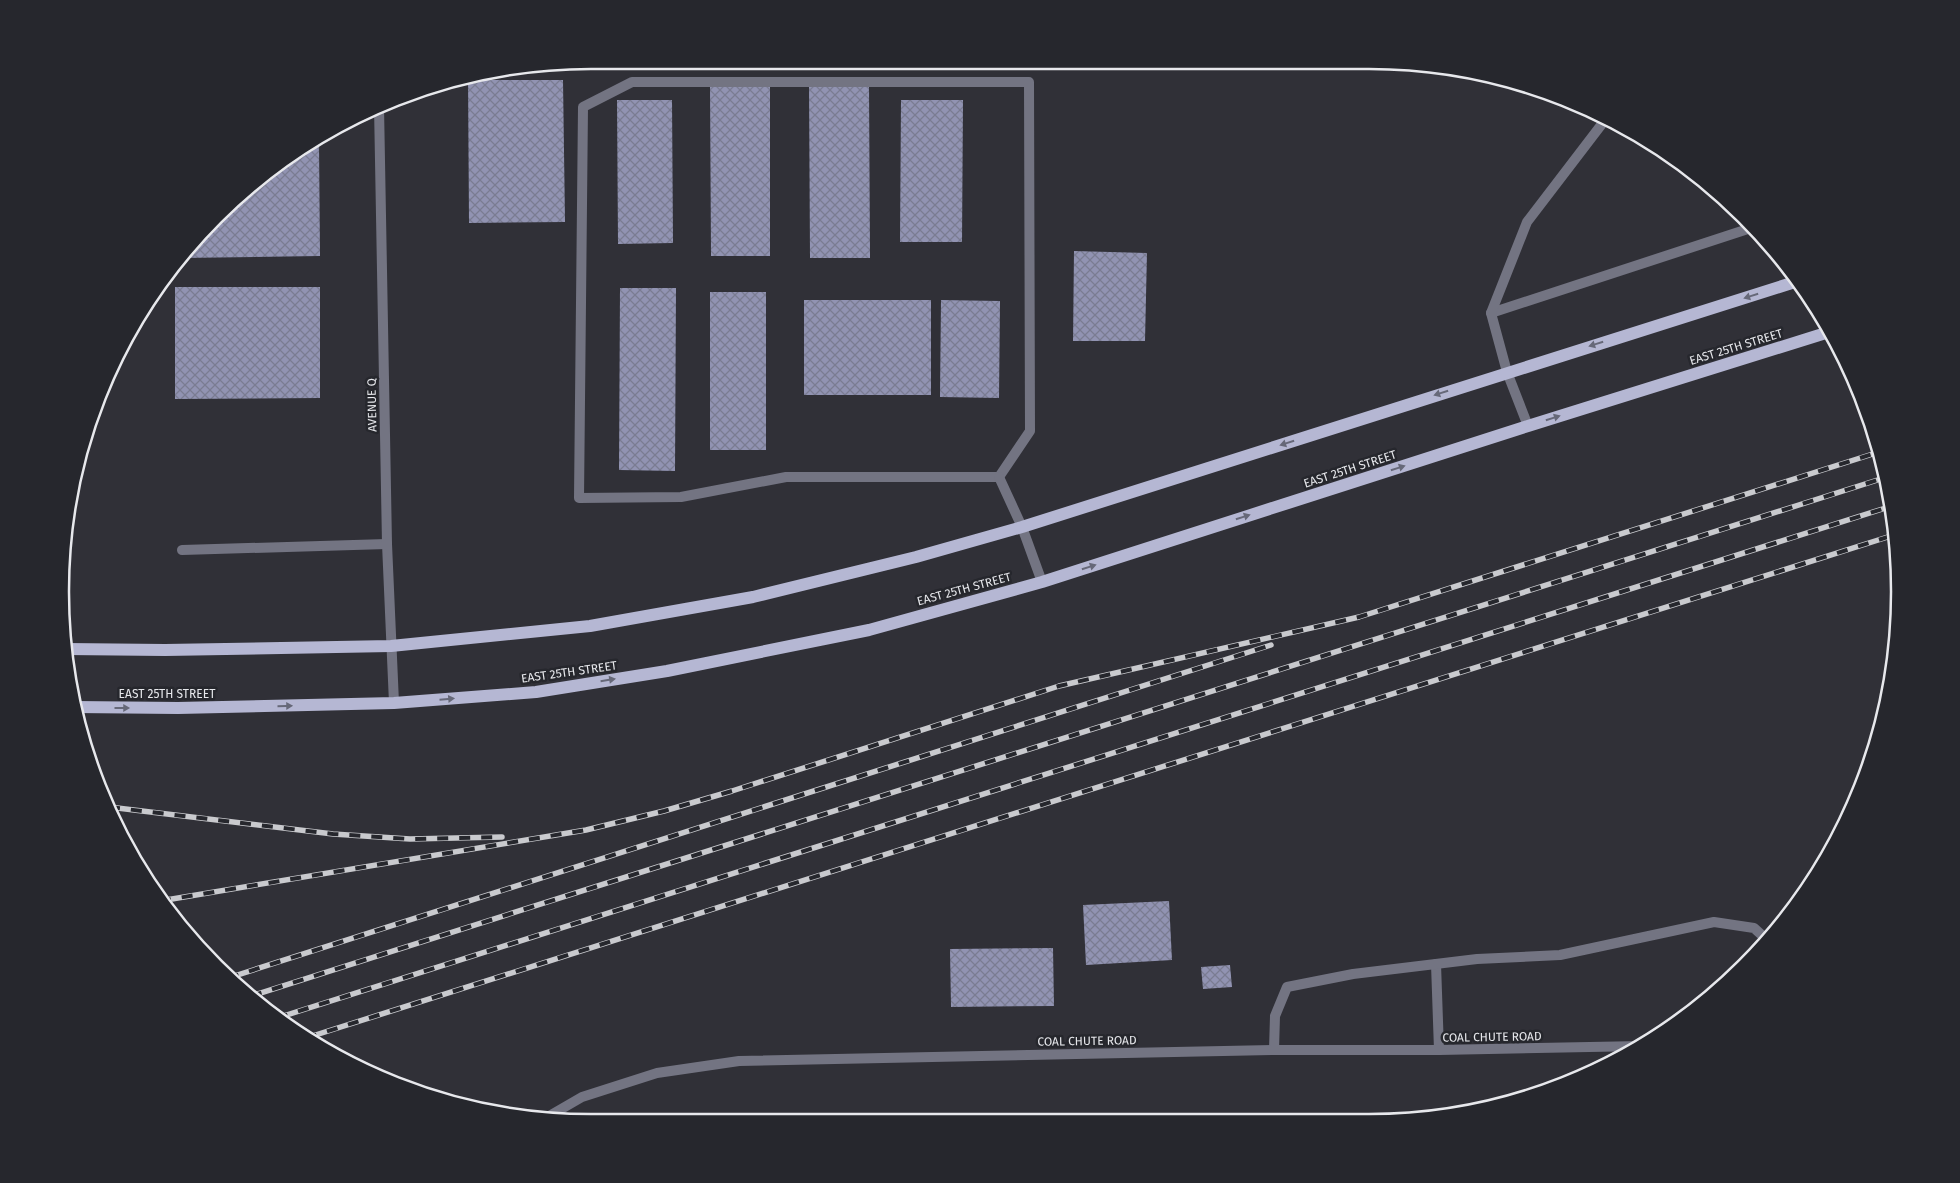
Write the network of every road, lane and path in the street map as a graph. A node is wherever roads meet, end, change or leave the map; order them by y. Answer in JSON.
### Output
{"nodes":[{"id":1,"x":379,"y":114,"type":"edge"},
{"id":2,"x":1602,"y":124,"type":"edge"},
{"id":3,"x":1745,"y":230,"type":"edge"},
{"id":4,"x":1790,"y":283,"type":"edge"},
{"id":5,"x":1491,"y":313,"type":"junction"},
{"id":6,"x":1823,"y":334,"type":"edge"},
{"id":7,"x":1507,"y":372,"type":"junction"},
{"id":8,"x":1528,"y":426,"type":"junction"},
{"id":9,"x":999,"y":477,"type":"junction"},
{"id":10,"x":1022,"y":527,"type":"junction"},
{"id":11,"x":387,"y":544,"type":"junction"},
{"id":12,"x":182,"y":550,"type":"dead end"},
{"id":13,"x":1042,"y":582,"type":"junction"},
{"id":14,"x":390,"y":646,"type":"junction"},
{"id":15,"x":72,"y":649,"type":"edge"},
{"id":16,"x":394,"y":703,"type":"junction"},
{"id":17,"x":82,"y":707,"type":"edge"},
{"id":18,"x":1762,"y":936,"type":"edge"},
{"id":19,"x":1436,"y":964,"type":"junction"},
{"id":20,"x":1626,"y":1046,"type":"edge"},
{"id":21,"x":1274,"y":1050,"type":"junction"},
{"id":22,"x":1439,"y":1050,"type":"junction"},
{"id":23,"x":555,"y":1113,"type":"edge"}],
"edges":[{"from":1,"to":11,"type":"street","name":"AVENUE Q"},
{"from":2,"to":5,"type":"street"},
{"from":3,"to":5,"type":"street"},
{"from":4,"to":7,"type":"main road","one_way":true},
{"from":5,"to":7,"type":"street"},
{"from":8,"to":6,"type":"main road","name":"EAST 25TH STREET","one_way":true},
{"from":7,"to":8,"type":"street"},
{"from":7,"to":10,"type":"main road","one_way":true},
{"from":13,"to":8,"type":"main road","name":"EAST 25TH STREET","one_way":true},
{"from":9,"to":9,"type":"street"},
{"from":9,"to":10,"type":"street"},
{"from":10,"to":13,"type":"street"},
{"from":10,"to":14,"type":"main road"},
{"from":11,"to":12,"type":"street"},
{"from":11,"to":14,"type":"street","name":"AVENUE Q"},
{"from":16,"to":13,"type":"main road","name":"EAST 25TH STREET","one_way":true},
{"from":14,"to":15,"type":"main road"},
{"from":14,"to":16,"type":"street","name":"AVENUE Q"},
{"from":17,"to":16,"type":"main road","name":"EAST 25TH STREET","one_way":true},
{"from":18,"to":19,"type":"street"},
{"from":19,"to":21,"type":"street"},
{"from":19,"to":22,"type":"street"},
{"from":20,"to":22,"type":"street","name":"COAL CHUTE ROAD"},
{"from":21,"to":22,"type":"street","name":"COAL CHUTE ROAD"},
{"from":21,"to":23,"type":"street","name":"COAL CHUTE ROAD"}]}
